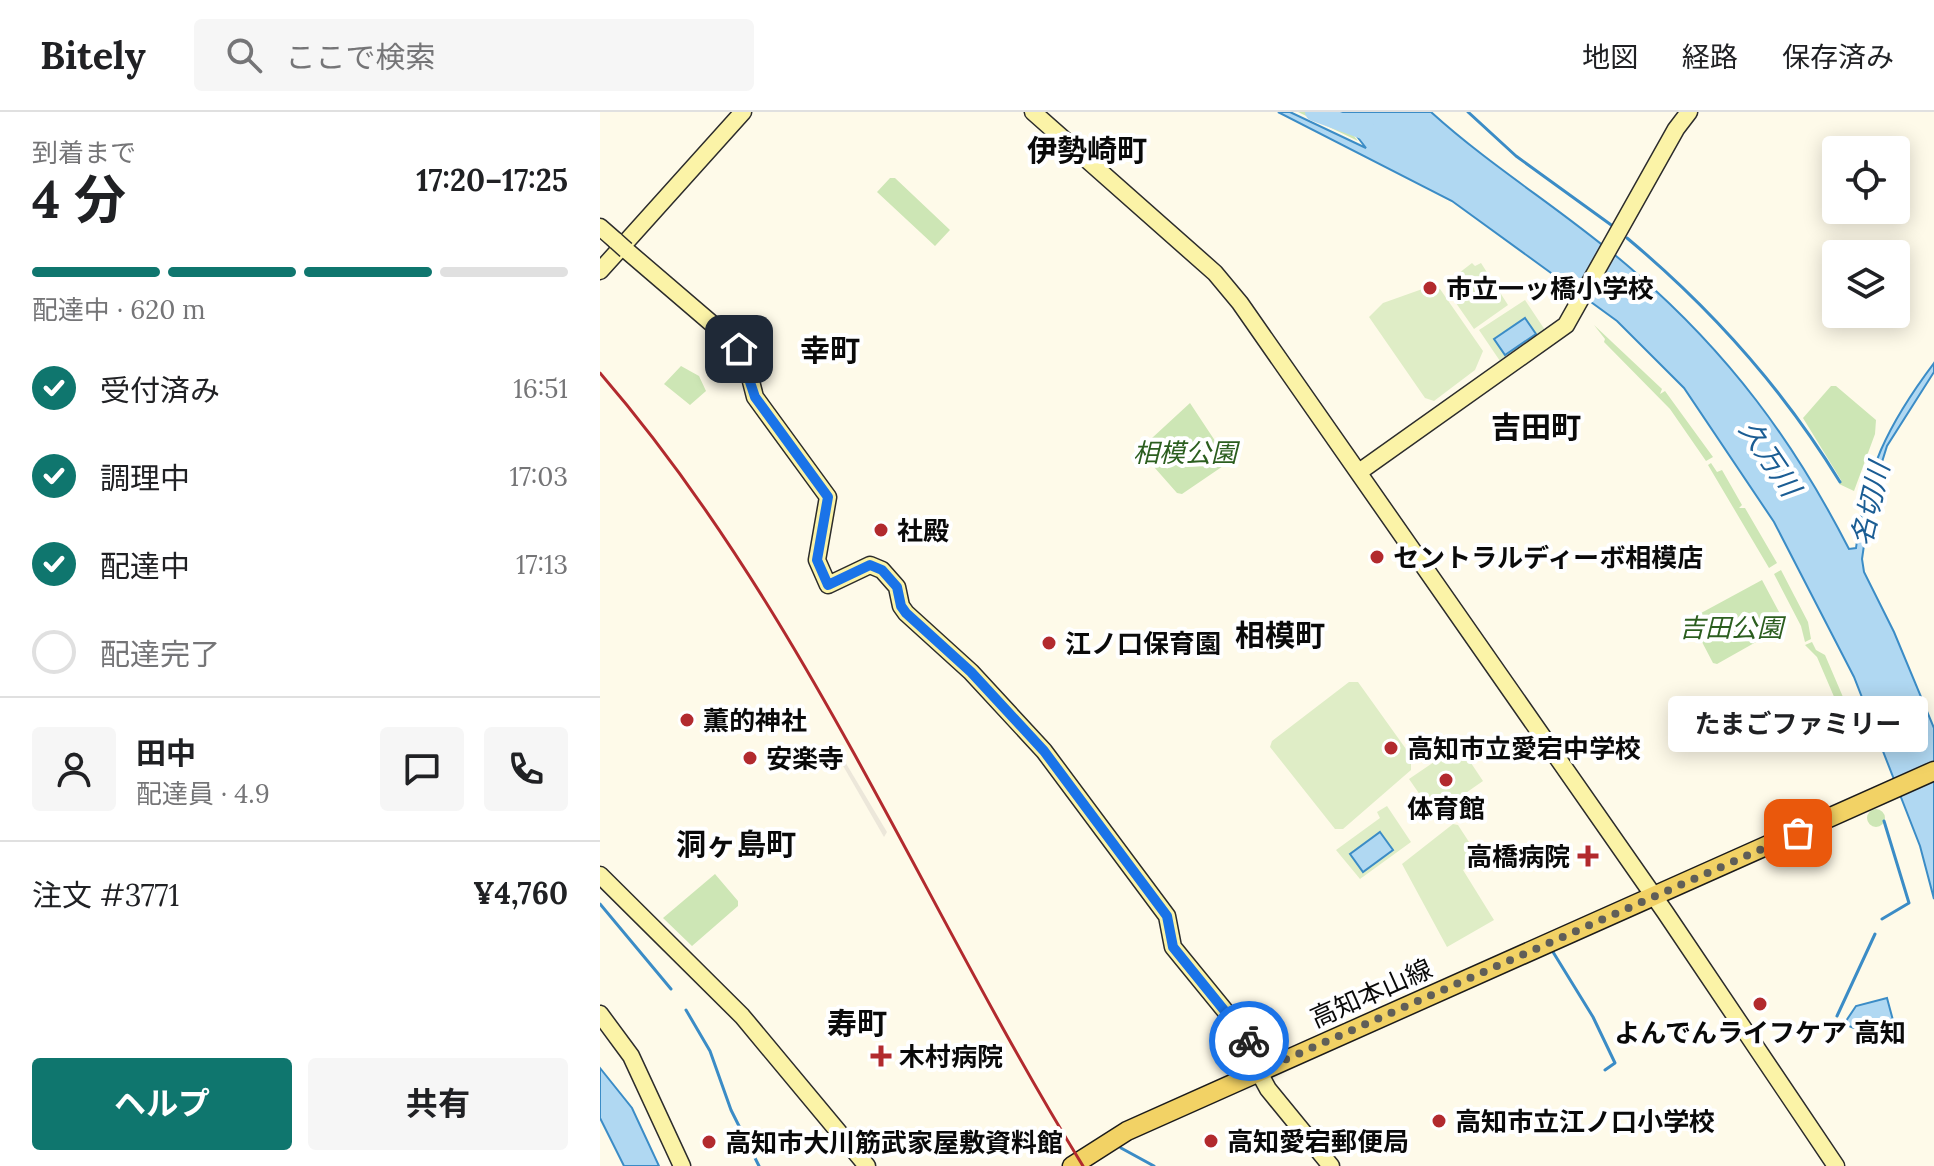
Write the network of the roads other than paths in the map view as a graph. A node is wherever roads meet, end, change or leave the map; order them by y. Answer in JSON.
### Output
{"nodes":[{"id":1,"x":743,"y":112,"type":"edge"},
{"id":2,"x":1033,"y":112,"type":"edge"},
{"id":3,"x":1689,"y":112,"type":"edge"},
{"id":4,"x":600,"y":227,"type":"edge"},
{"id":5,"x":600,"y":271,"type":"edge"},
{"id":6,"x":1359,"y":472,"type":"junction"},
{"id":7,"x":1934,"y":771,"type":"edge"},
{"id":8,"x":600,"y":875,"type":"edge"},
{"id":9,"x":1653,"y":897,"type":"junction"},
{"id":10,"x":600,"y":1014,"type":"edge"},
{"id":11,"x":1264,"y":1069,"type":"junction"},
{"id":12,"x":682,"y":1166,"type":"edge"},
{"id":13,"x":867,"y":1166,"type":"edge"},
{"id":14,"x":1072,"y":1166,"type":"edge"},
{"id":15,"x":1331,"y":1166,"type":"edge"},
{"id":16,"x":1836,"y":1166,"type":"edge"}],
"edges":[{"from":1,"to":5,"type":"street"},
{"from":2,"to":6,"type":"street"},
{"from":3,"to":6,"type":"street"},
{"from":4,"to":11,"type":"street"},
{"from":6,"to":9,"type":"street"},
{"from":7,"to":9,"type":"main road","name":"高知本山線"},
{"from":8,"to":13,"type":"street"},
{"from":9,"to":11,"type":"main road","name":"高知本山線"},
{"from":9,"to":16,"type":"street"},
{"from":10,"to":12,"type":"street"},
{"from":11,"to":14,"type":"main road","name":"高知本山線"},
{"from":11,"to":15,"type":"street"}]}
